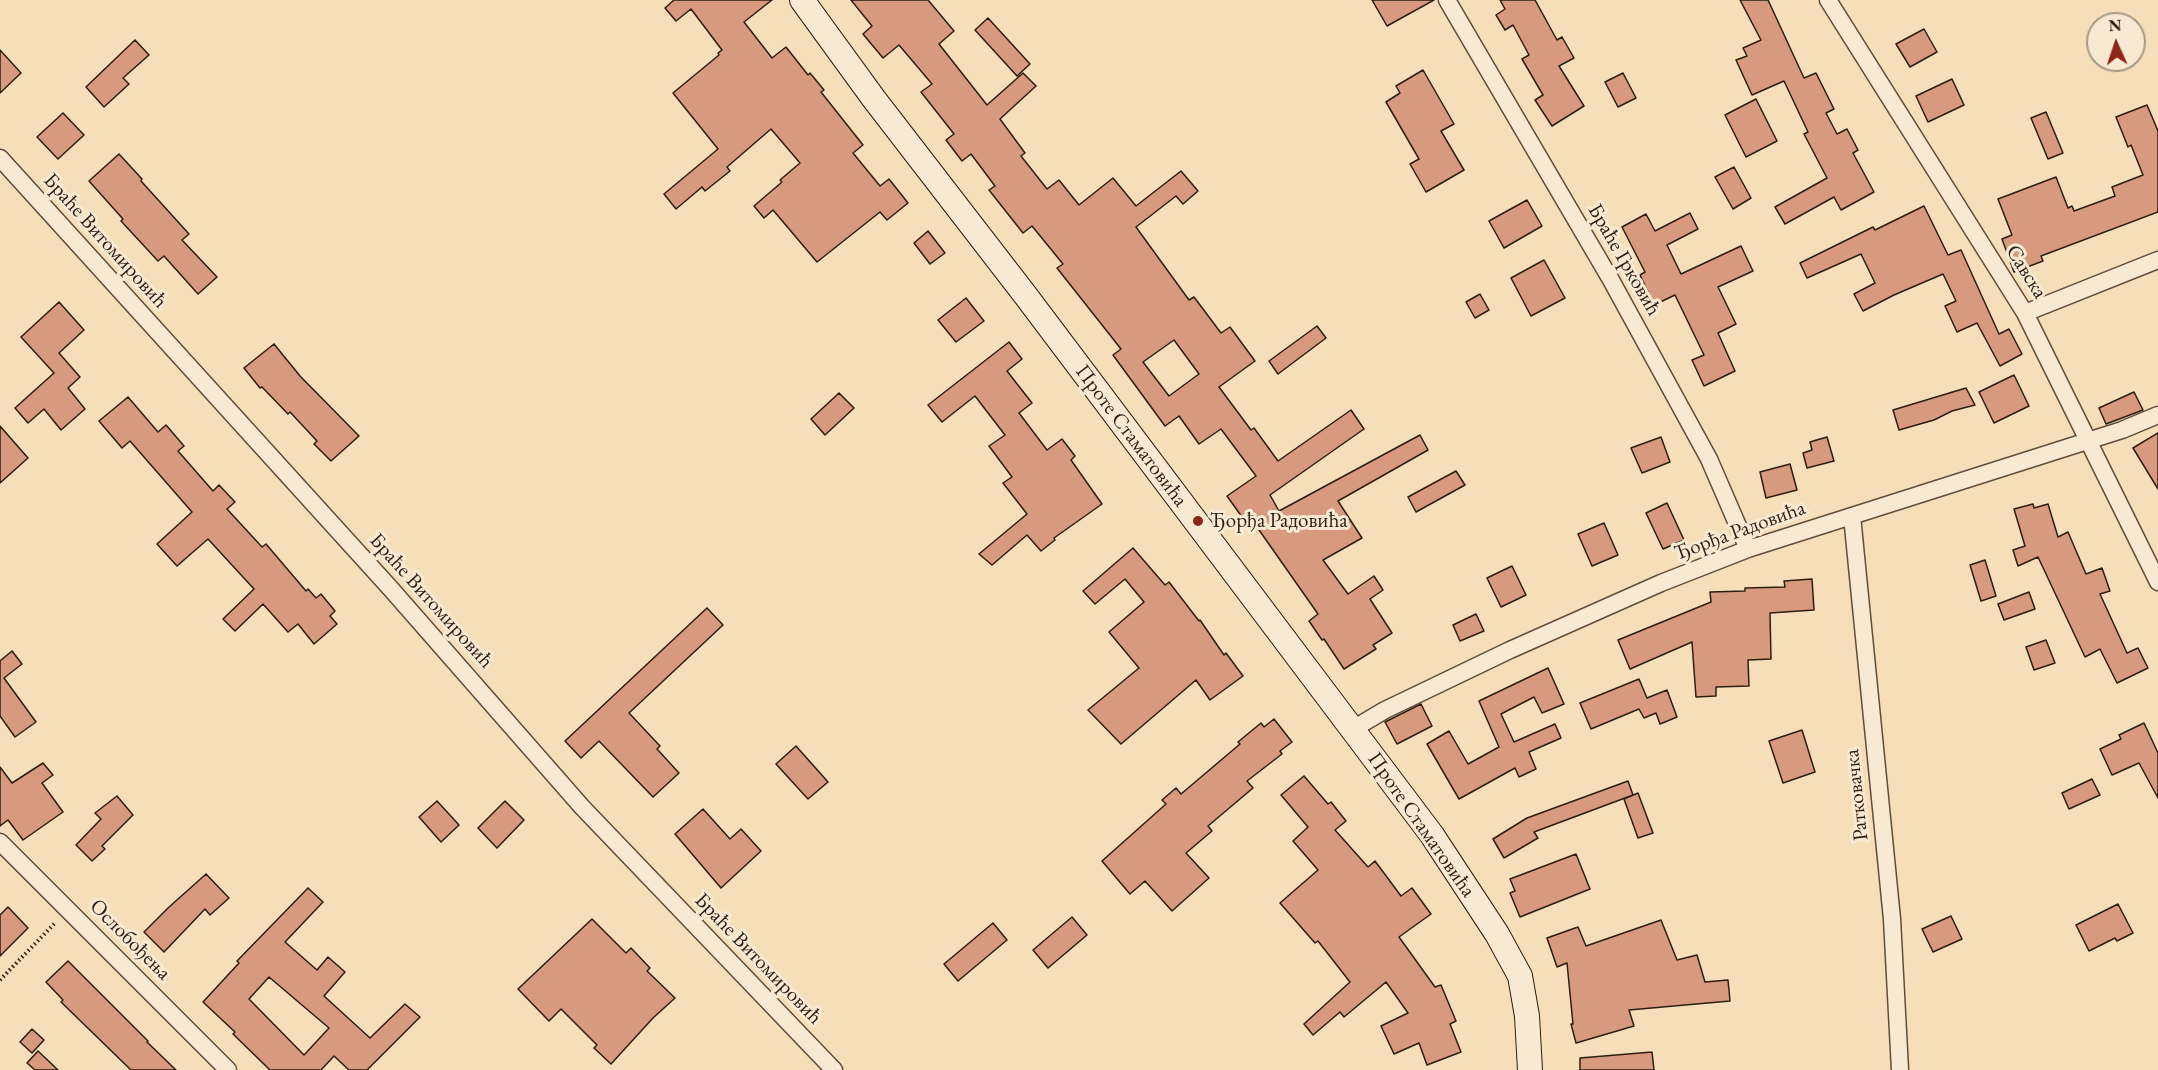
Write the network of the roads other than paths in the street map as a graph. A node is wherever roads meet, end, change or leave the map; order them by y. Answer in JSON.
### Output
{"nodes":[{"id":1,"x":802,"y":0,"type":"edge"},
{"id":2,"x":1447,"y":0,"type":"edge"},
{"id":3,"x":1828,"y":0,"type":"edge"},
{"id":4,"x":0,"y":158,"type":"edge"},
{"id":5,"x":2158,"y":260,"type":"edge"},
{"id":6,"x":2025,"y":313,"type":"junction"},
{"id":7,"x":2158,"y":416,"type":"edge"},
{"id":8,"x":2089,"y":441,"type":"junction"},
{"id":9,"x":1852,"y":516,"type":"junction"},
{"id":10,"x":1749,"y":549,"type":"junction"},
{"id":11,"x":2158,"y":582,"type":"edge"},
{"id":12,"x":1353,"y":729,"type":"junction"},
{"id":13,"x":0,"y":842,"type":"edge"},
{"id":14,"x":228,"y":1070,"type":"edge"},
{"id":15,"x":834,"y":1070,"type":"edge"},
{"id":16,"x":1530,"y":1070,"type":"edge"},
{"id":17,"x":1900,"y":1070,"type":"edge"}],
"edges":[{"from":1,"to":12,"type":"street","name":"Проте Стаматовића"},
{"from":2,"to":10,"type":"street","name":"Браће Грковић"},
{"from":3,"to":6,"type":"street","name":"Савска"},
{"from":4,"to":15,"type":"street","name":"Браће Витомировић"},
{"from":5,"to":6,"type":"street"},
{"from":6,"to":8,"type":"street","name":"Савска"},
{"from":7,"to":8,"type":"street","name":"Ђорђа Радовића"},
{"from":8,"to":9,"type":"street","name":"Ђорђа Радовића"},
{"from":8,"to":11,"type":"street","name":"Савска"},
{"from":9,"to":10,"type":"street","name":"Ђорђа Радовића"},
{"from":9,"to":17,"type":"street","name":"Ратковачка"},
{"from":10,"to":12,"type":"street","name":"Ђорђа Радовића"},
{"from":12,"to":16,"type":"street","name":"Проте Стаматовића"},
{"from":13,"to":14,"type":"street","name":"Ослобођења"}]}
